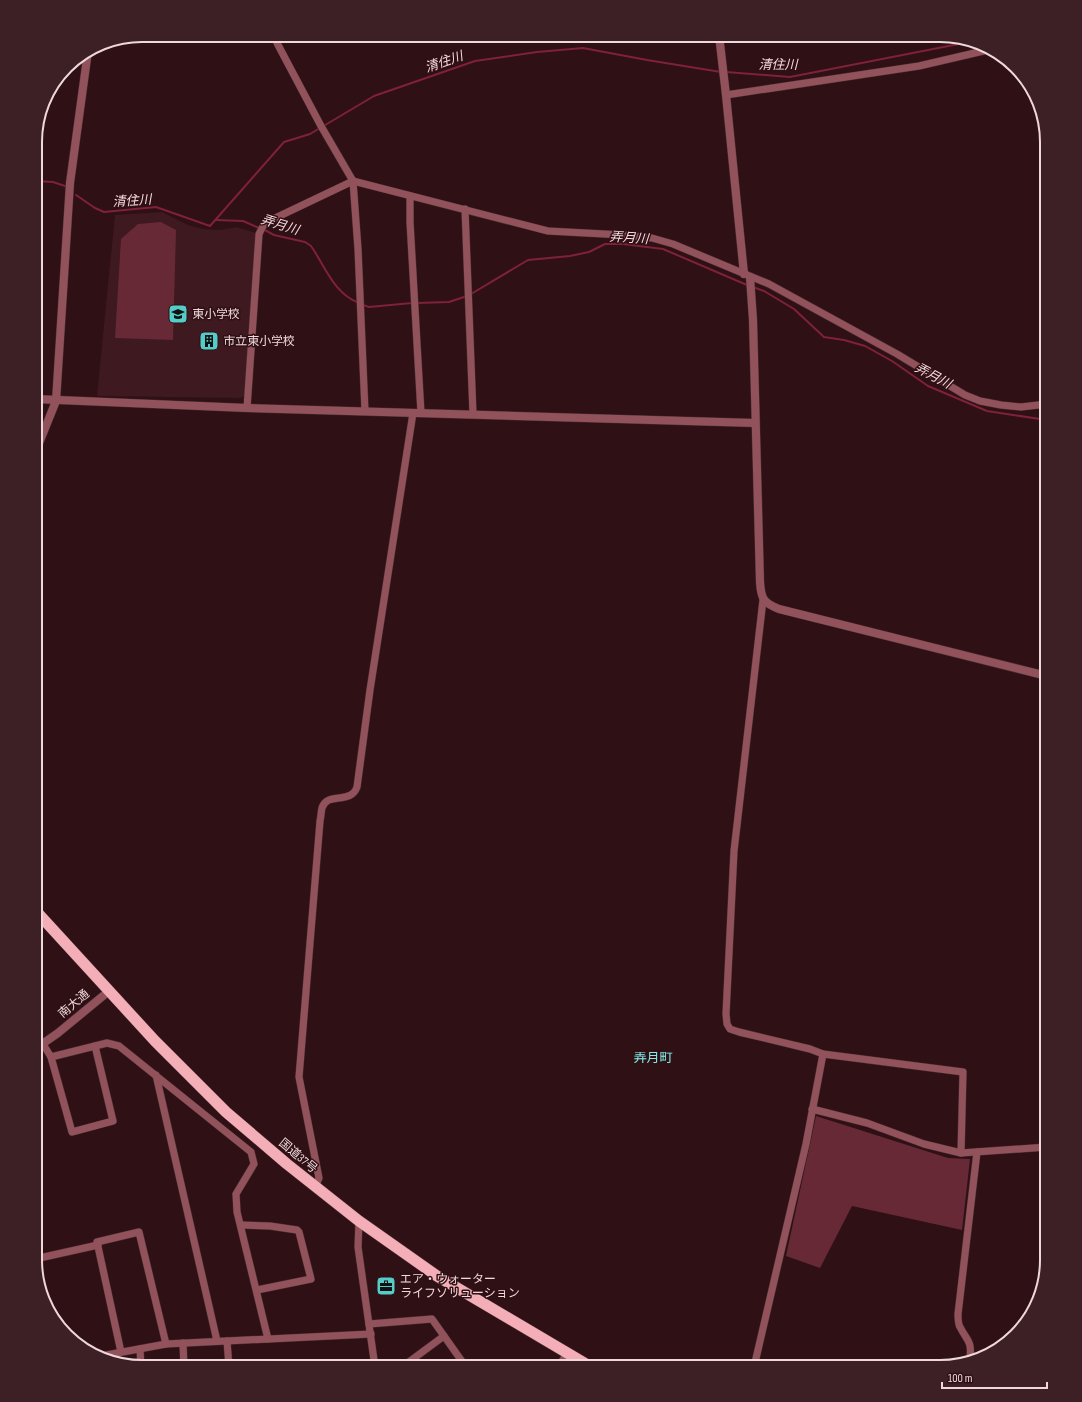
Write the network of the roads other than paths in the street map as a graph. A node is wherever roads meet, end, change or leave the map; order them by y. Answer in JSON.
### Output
{"nodes":[{"id":1,"x":277,"y":42,"type":"edge"},
{"id":2,"x":719,"y":42,"type":"edge"},
{"id":3,"x":981,"y":51,"type":"edge"},
{"id":4,"x":87,"y":58,"type":"edge"},
{"id":5,"x":726,"y":95,"type":"junction"},
{"id":6,"x":353,"y":181,"type":"junction"},
{"id":7,"x":410,"y":196,"type":"junction"},
{"id":8,"x":465,"y":209,"type":"junction"},
{"id":9,"x":747,"y":276,"type":"junction"},
{"id":10,"x":42,"y":400,"type":"edge"},
{"id":11,"x":56,"y":401,"type":"junction"},
{"id":12,"x":1040,"y":405,"type":"edge"},
{"id":13,"x":247,"y":408,"type":"junction"},
{"id":14,"x":366,"y":411,"type":"junction"},
{"id":15,"x":417,"y":413,"type":"junction"},
{"id":16,"x":473,"y":414,"type":"junction"},
{"id":17,"x":756,"y":423,"type":"junction"},
{"id":18,"x":42,"y":436,"type":"edge"},
{"id":19,"x":763,"y":600,"type":"junction"},
{"id":20,"x":1040,"y":674,"type":"edge"},
{"id":21,"x":42,"y":918,"type":"edge"},
{"id":22,"x":109,"y":991,"type":"junction"},
{"id":23,"x":42,"y":1044,"type":"joint"},
{"id":24,"x":95,"y":1046,"type":"junction"},
{"id":25,"x":823,"y":1054,"type":"junction"},
{"id":26,"x":51,"y":1057,"type":"junction"},
{"id":27,"x":156,"y":1076,"type":"junction"},
{"id":28,"x":812,"y":1109,"type":"junction"},
{"id":29,"x":1040,"y":1148,"type":"edge"},
{"id":30,"x":961,"y":1152,"type":"junction"},
{"id":31,"x":977,"y":1152,"type":"junction"},
{"id":32,"x":316,"y":1187,"type":"junction"},
{"id":33,"x":359,"y":1222,"type":"junction"},
{"id":34,"x":241,"y":1225,"type":"junction"},
{"id":35,"x":98,"y":1245,"type":"junction"},
{"id":36,"x":42,"y":1257,"type":"edge"},
{"id":37,"x":257,"y":1290,"type":"junction"},
{"id":38,"x":369,"y":1324,"type":"junction"},
{"id":39,"x":370,"y":1334,"type":"junction"},
{"id":40,"x":444,"y":1336,"type":"junction"},
{"id":41,"x":268,"y":1339,"type":"junction"},
{"id":42,"x":217,"y":1341,"type":"junction"},
{"id":43,"x":227,"y":1341,"type":"junction"},
{"id":44,"x":183,"y":1343,"type":"junction"},
{"id":45,"x":166,"y":1344,"type":"junction"},
{"id":46,"x":140,"y":1349,"type":"junction"},
{"id":47,"x":121,"y":1352,"type":"junction"},
{"id":48,"x":109,"y":1354,"type":"edge"},
{"id":49,"x":568,"y":1354,"type":"junction"},
{"id":50,"x":970,"y":1355,"type":"edge"},
{"id":51,"x":141,"y":1360,"type":"edge"},
{"id":52,"x":184,"y":1360,"type":"edge"},
{"id":53,"x":228,"y":1360,"type":"edge"},
{"id":54,"x":374,"y":1360,"type":"edge"},
{"id":55,"x":411,"y":1360,"type":"edge"},
{"id":56,"x":461,"y":1360,"type":"edge"},
{"id":57,"x":564,"y":1360,"type":"edge"},
{"id":58,"x":579,"y":1360,"type":"edge"},
{"id":59,"x":756,"y":1360,"type":"edge"}],
"edges":[{"from":1,"to":6,"type":"street"},
{"from":2,"to":5,"type":"street"},
{"from":3,"to":5,"type":"street"},
{"from":4,"to":11,"type":"street"},
{"from":5,"to":9,"type":"street"},
{"from":6,"to":7,"type":"street"},
{"from":6,"to":13,"type":"street"},
{"from":6,"to":14,"type":"street"},
{"from":7,"to":8,"type":"street"},
{"from":7,"to":15,"type":"street"},
{"from":8,"to":9,"type":"street"},
{"from":8,"to":16,"type":"street"},
{"from":9,"to":12,"type":"street"},
{"from":9,"to":17,"type":"street"},
{"from":10,"to":11,"type":"street"},
{"from":11,"to":13,"type":"street"},
{"from":11,"to":18,"type":"street"},
{"from":13,"to":14,"type":"street"},
{"from":14,"to":15,"type":"street"},
{"from":15,"to":16,"type":"street"},
{"from":15,"to":32,"type":"street"},
{"from":16,"to":17,"type":"street"},
{"from":17,"to":19,"type":"street"},
{"from":19,"to":20,"type":"street"},
{"from":19,"to":25,"type":"street"},
{"from":21,"to":22,"type":"highway","name":"国道37号"},
{"from":22,"to":23,"type":"street","name":"南大通"},
{"from":22,"to":32,"type":"highway","name":"国道37号"},
{"from":23,"to":26,"type":"street"},
{"from":24,"to":26,"type":"street"},
{"from":24,"to":26,"type":"street"},
{"from":24,"to":27,"type":"street"},
{"from":25,"to":28,"type":"street"},
{"from":25,"to":30,"type":"street"},
{"from":27,"to":34,"type":"street"},
{"from":27,"to":42,"type":"street"},
{"from":28,"to":30,"type":"street"},
{"from":28,"to":59,"type":"street"},
{"from":29,"to":31,"type":"street"},
{"from":30,"to":31,"type":"street"},
{"from":31,"to":50,"type":"street"},
{"from":32,"to":33,"type":"highway","name":"国道37号"},
{"from":33,"to":38,"type":"street"},
{"from":33,"to":49,"type":"highway","name":"国道37号"},
{"from":34,"to":37,"type":"street"},
{"from":34,"to":37,"type":"street"},
{"from":35,"to":36,"type":"street"},
{"from":35,"to":45,"type":"street"},
{"from":35,"to":47,"type":"street"},
{"from":37,"to":41,"type":"street"},
{"from":38,"to":39,"type":"street"},
{"from":38,"to":40,"type":"street"},
{"from":39,"to":41,"type":"street"},
{"from":39,"to":54,"type":"street"},
{"from":40,"to":55,"type":"street"},
{"from":40,"to":56,"type":"street"},
{"from":41,"to":43,"type":"street"},
{"from":42,"to":43,"type":"street"},
{"from":42,"to":44,"type":"street"},
{"from":43,"to":53,"type":"street"},
{"from":44,"to":45,"type":"street"},
{"from":44,"to":52,"type":"street"},
{"from":45,"to":46,"type":"street"},
{"from":46,"to":47,"type":"street"},
{"from":46,"to":51,"type":"street"},
{"from":47,"to":48,"type":"street"},
{"from":49,"to":57,"type":"street"},
{"from":49,"to":58,"type":"highway","name":"国道37号"}]}
